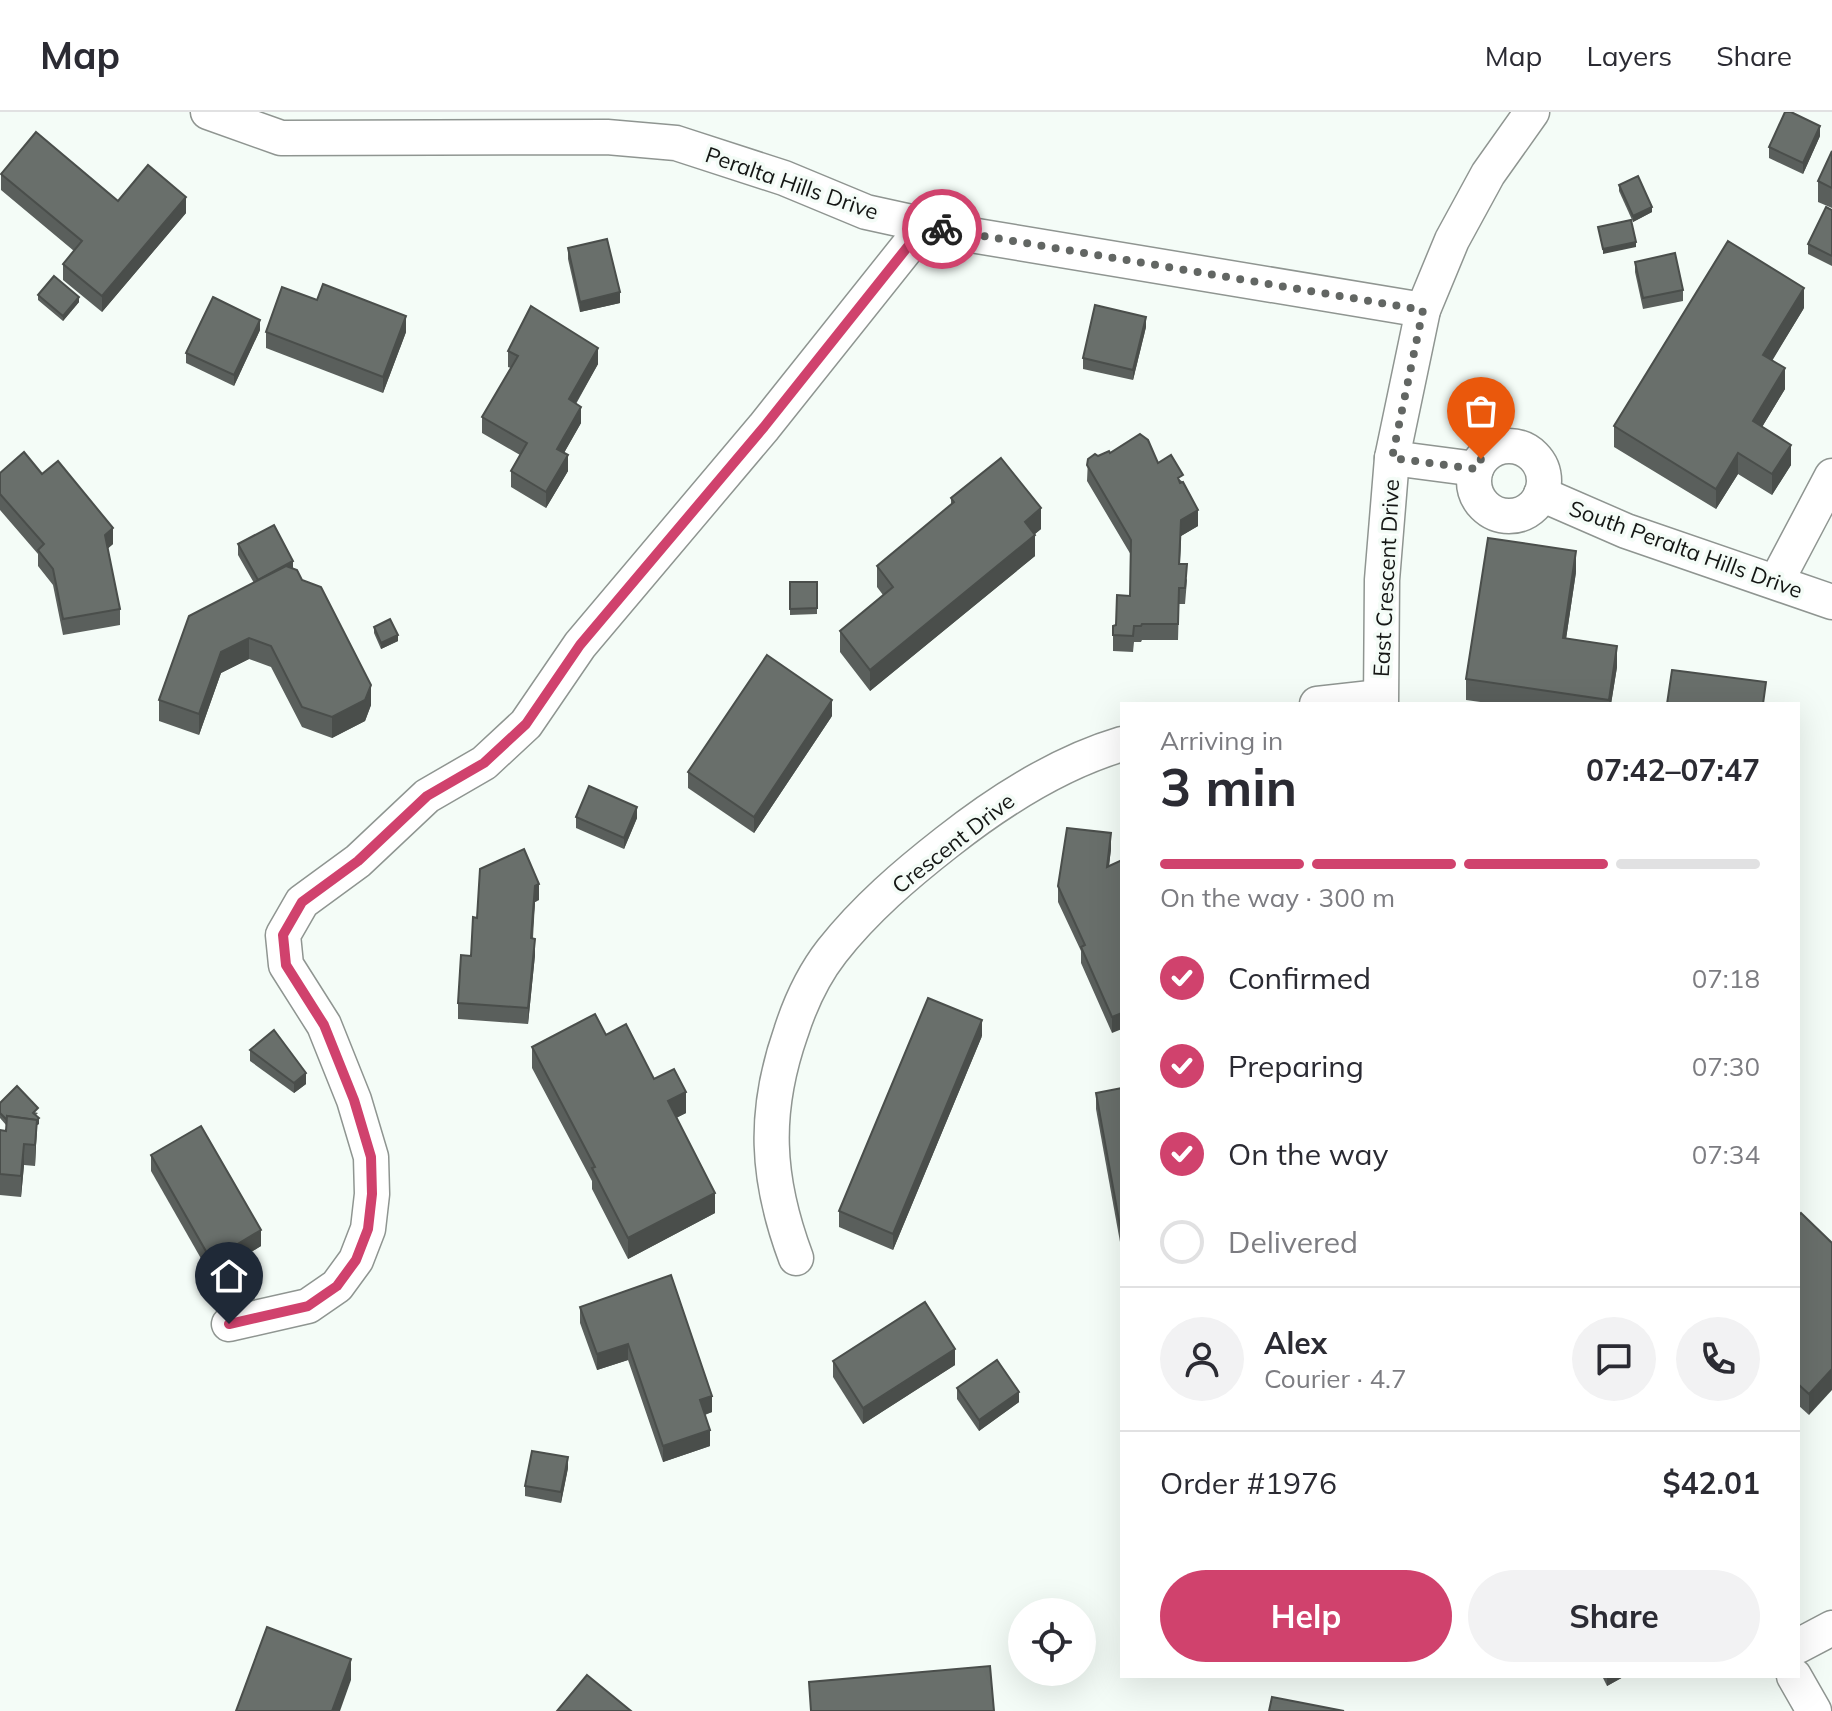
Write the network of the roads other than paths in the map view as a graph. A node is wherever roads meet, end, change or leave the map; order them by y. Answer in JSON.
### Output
{"nodes":[{"id":1,"x":208,"y":112,"type":"edge"},
{"id":2,"x":1532,"y":112,"type":"edge"},
{"id":3,"x":467,"y":124,"type":"edge"},
{"id":4,"x":925,"y":225,"type":"junction"},
{"id":5,"x":1423,"y":310,"type":"junction"},
{"id":6,"x":1392,"y":458,"type":"junction"},
{"id":7,"x":1476,"y":469,"type":"junction"},
{"id":8,"x":1832,"y":476,"type":"edge"},
{"id":9,"x":1541,"y":494,"type":"junction"},
{"id":10,"x":1776,"y":582,"type":"junction"},
{"id":11,"x":1832,"y":602,"type":"edge"},
{"id":12,"x":1381,"y":701,"type":"edge"},
{"id":13,"x":1360,"y":702,"type":"edge"},
{"id":14,"x":1120,"y":745,"type":"edge"},
{"id":15,"x":796,"y":1258,"type":"dead end"},
{"id":16,"x":229,"y":1324,"type":"dead end"},
{"id":17,"x":1832,"y":1628,"type":"edge"},
{"id":18,"x":1800,"y":1645,"type":"edge"}],
"edges":[{"from":1,"to":3,"type":"street","name":"Peralta Hills Drive"},
{"from":2,"to":5,"type":"street","name":"East Crescent Drive"},
{"from":3,"to":4,"type":"street","name":"Peralta Hills Drive"},
{"from":4,"to":5,"type":"street","name":"Peralta Hills Drive"},
{"from":4,"to":16,"type":"street"},
{"from":5,"to":6,"type":"street","name":"East Crescent Drive"},
{"from":6,"to":7,"type":"street"},
{"from":6,"to":12,"type":"street","name":"East Crescent Drive"},
{"from":7,"to":9,"type":"street","name":"South Peralta Hills Drive"},
{"from":7,"to":9,"type":"street","name":"South Peralta Hills Drive"},
{"from":8,"to":10,"type":"street"},
{"from":9,"to":10,"type":"street","name":"South Peralta Hills Drive"},
{"from":10,"to":11,"type":"street","name":"South Peralta Hills Drive"},
{"from":12,"to":13,"type":"street"},
{"from":14,"to":15,"type":"street","name":"Crescent Drive"},
{"from":17,"to":18,"type":"street"}]}
